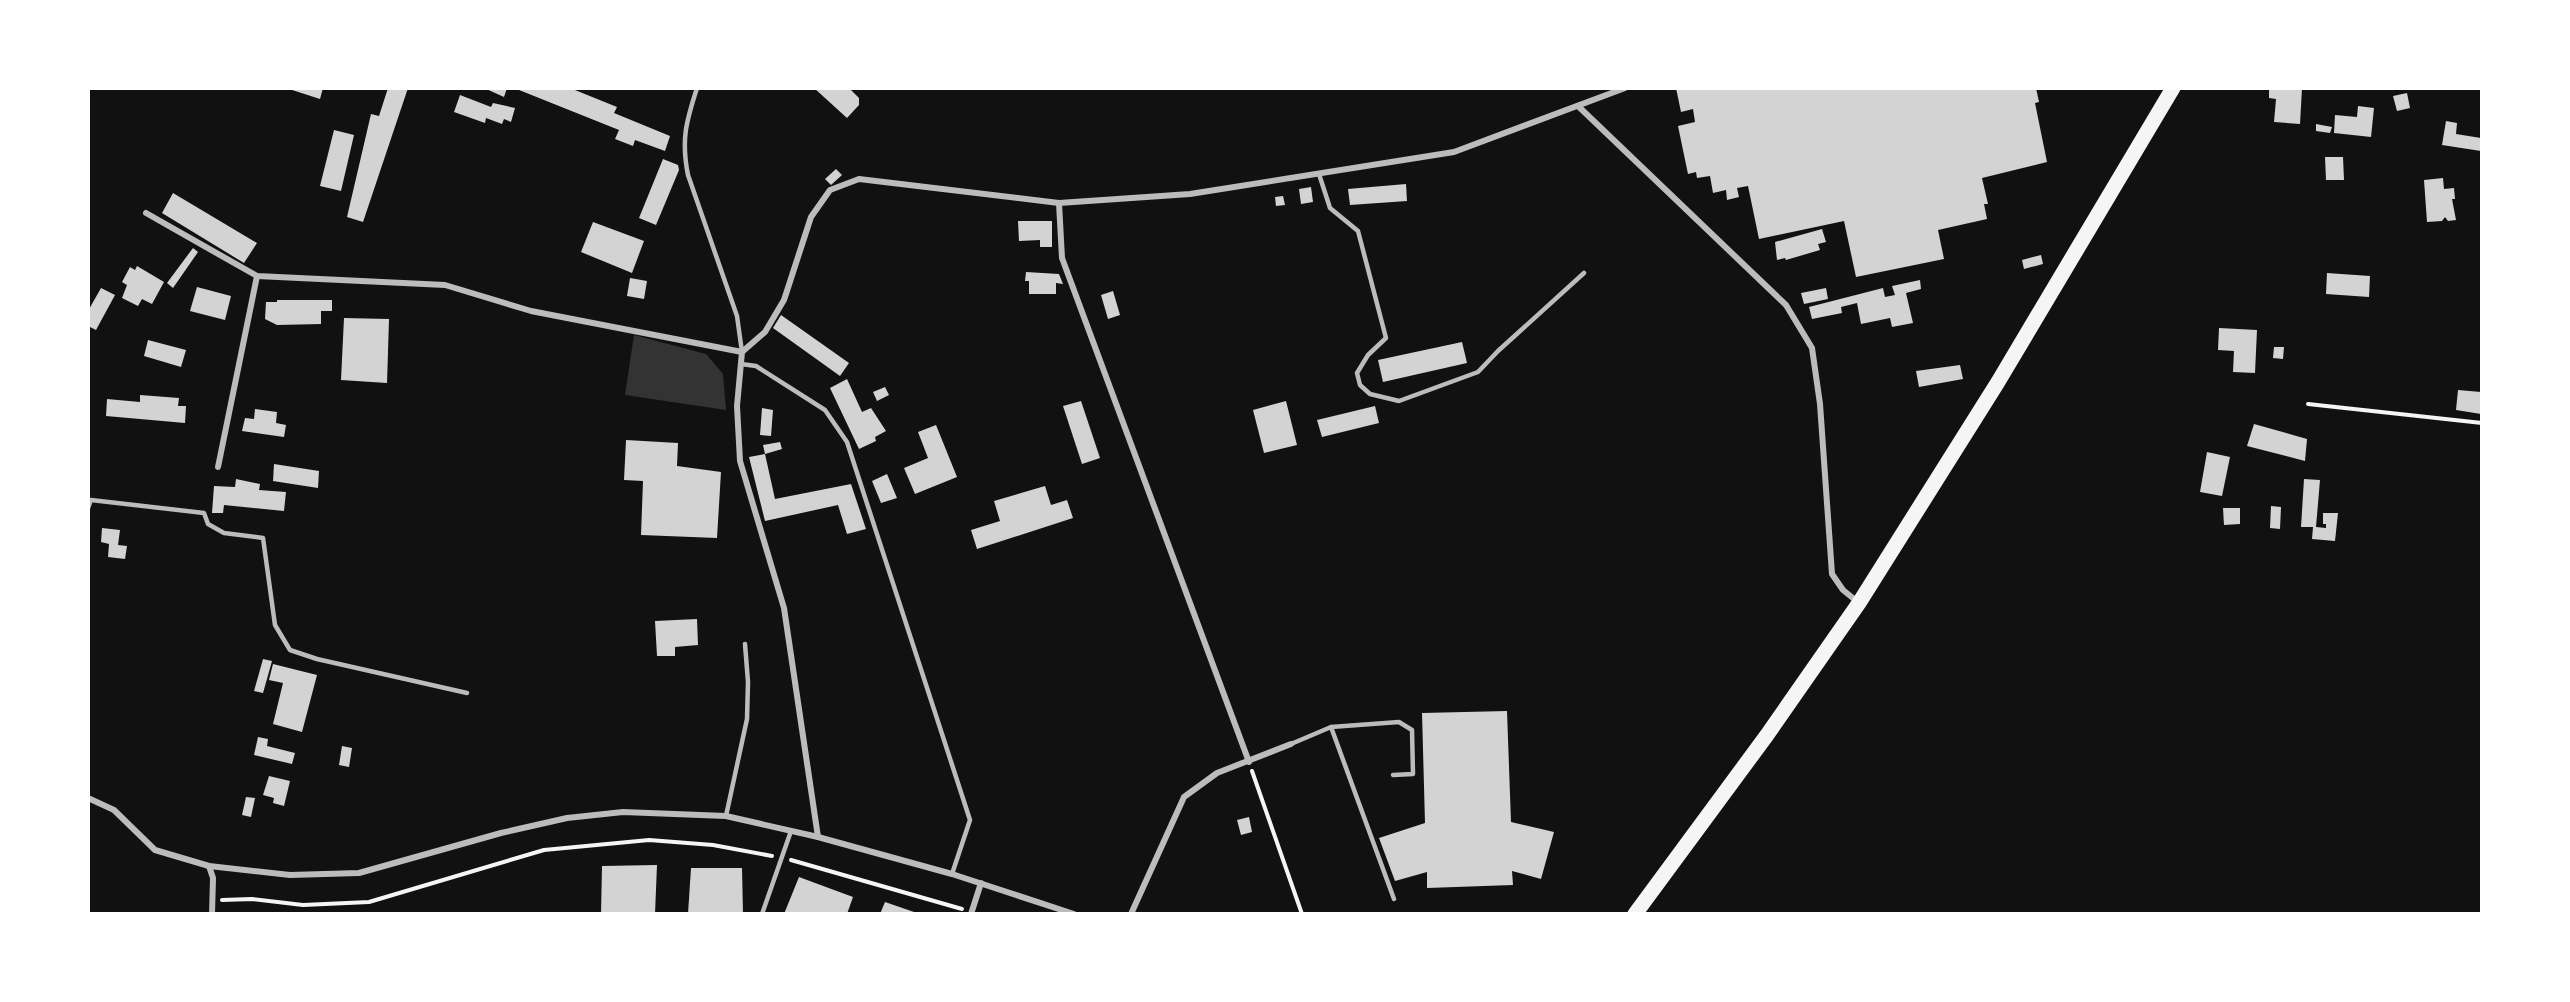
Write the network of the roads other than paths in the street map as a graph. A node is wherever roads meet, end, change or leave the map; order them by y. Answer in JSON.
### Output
{"nodes":[{"id":1,"x":698,"y":88,"type":"edge"},
{"id":2,"x":1625,"y":88,"type":"edge"},
{"id":3,"x":2173,"y":88,"type":"edge"},
{"id":4,"x":1578,"y":106,"type":"junction"},
{"id":5,"x":1319,"y":174,"type":"junction"},
{"id":6,"x":1059,"y":203,"type":"junction"},
{"id":7,"x":146,"y":213,"type":"dead end"},
{"id":8,"x":1584,"y":273,"type":"dead end"},
{"id":9,"x":257,"y":276,"type":"junction"},
{"id":10,"x":742,"y":352,"type":"junction"},
{"id":11,"x":741,"y":364,"type":"junction"},
{"id":12,"x":218,"y":467,"type":"dead end"},
{"id":13,"x":88,"y":508,"type":"edge"},
{"id":14,"x":1859,"y":603,"type":"junction"},
{"id":15,"x":745,"y":644,"type":"dead end"},
{"id":16,"x":467,"y":693,"type":"dead end"},
{"id":17,"x":1331,"y":727,"type":"junction"},
{"id":18,"x":1291,"y":744,"type":"joint"},
{"id":19,"x":1249,"y":762,"type":"junction"},
{"id":20,"x":1393,"y":775,"type":"dead end"},
{"id":21,"x":88,"y":798,"type":"edge"},
{"id":22,"x":726,"y":816,"type":"junction"},
{"id":23,"x":791,"y":831,"type":"junction"},
{"id":24,"x":818,"y":837,"type":"junction"},
{"id":25,"x":209,"y":866,"type":"junction"},
{"id":26,"x":952,"y":874,"type":"junction"},
{"id":27,"x":981,"y":883,"type":"junction"},
{"id":28,"x":1394,"y":899,"type":"dead end"},
{"id":29,"x":971,"y":913,"type":"edge"},
{"id":30,"x":212,"y":914,"type":"edge"},
{"id":31,"x":762,"y":914,"type":"edge"},
{"id":32,"x":1074,"y":914,"type":"edge"},
{"id":33,"x":1131,"y":914,"type":"edge"},
{"id":34,"x":1635,"y":914,"type":"edge"}],
"edges":[{"from":1,"to":10,"type":"lane"},
{"from":2,"to":4,"type":"street"},
{"from":3,"to":14,"type":"main road"},
{"from":4,"to":5,"type":"street"},
{"from":4,"to":14,"type":"street"},
{"from":5,"to":6,"type":"street"},
{"from":5,"to":8,"type":"lane"},
{"from":6,"to":10,"type":"street"},
{"from":6,"to":19,"type":"street"},
{"from":7,"to":9,"type":"street"},
{"from":9,"to":10,"type":"street"},
{"from":9,"to":12,"type":"street"},
{"from":10,"to":11,"type":"street"},
{"from":11,"to":24,"type":"street"},
{"from":11,"to":26,"type":"lane"},
{"from":13,"to":16,"type":"lane"},
{"from":14,"to":34,"type":"main road"},
{"from":15,"to":22,"type":"lane"},
{"from":17,"to":18,"type":"lane"},
{"from":17,"to":20,"type":"lane"},
{"from":17,"to":28,"type":"lane"},
{"from":18,"to":19,"type":"street"},
{"from":19,"to":33,"type":"street"},
{"from":21,"to":25,"type":"street"},
{"from":22,"to":23,"type":"street"},
{"from":22,"to":25,"type":"street"},
{"from":23,"to":24,"type":"street"},
{"from":23,"to":31,"type":"lane"},
{"from":24,"to":26,"type":"street"},
{"from":25,"to":30,"type":"street"},
{"from":26,"to":27,"type":"street"},
{"from":27,"to":29,"type":"street"},
{"from":27,"to":32,"type":"street"}]}
